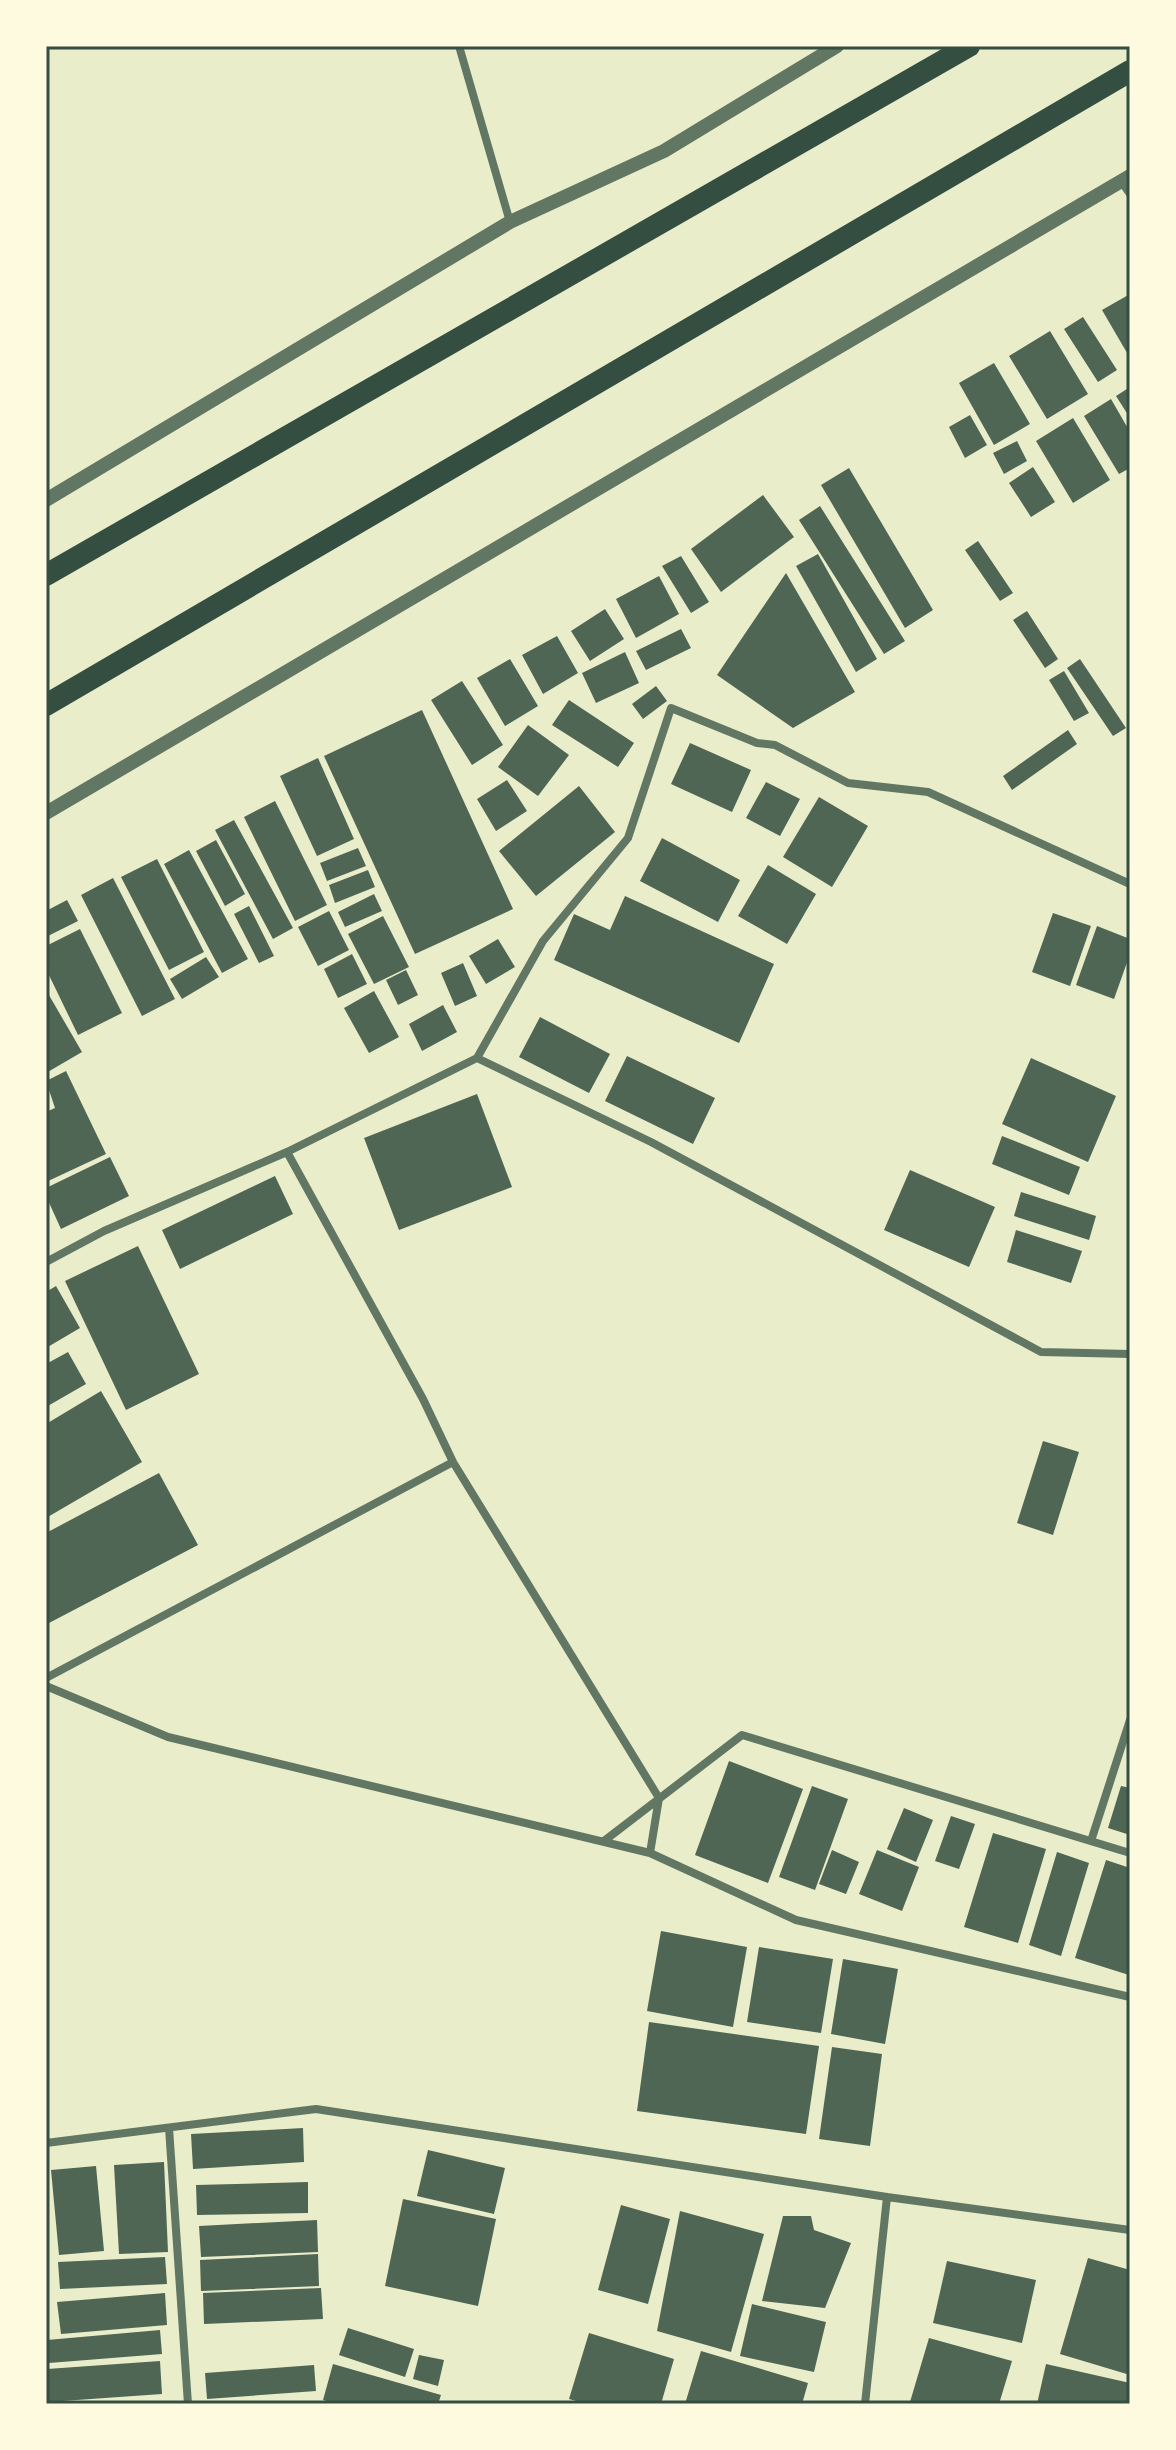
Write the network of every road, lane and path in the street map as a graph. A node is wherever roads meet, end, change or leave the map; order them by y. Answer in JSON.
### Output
{"nodes":[{"id":1,"x":459,"y":46,"type":"edge"},
{"id":2,"x":837,"y":46,"type":"edge"},
{"id":3,"x":969,"y":46,"type":"edge"},
{"id":4,"x":1130,"y":71,"type":"edge"},
{"id":5,"x":1127,"y":184,"type":"edge"},
{"id":6,"x":510,"y":222,"type":"junction"},
{"id":7,"x":46,"y":500,"type":"edge"},
{"id":8,"x":46,"y":575,"type":"edge"},
{"id":9,"x":46,"y":705,"type":"edge"},
{"id":10,"x":46,"y":813,"type":"edge"},
{"id":11,"x":1130,"y":884,"type":"edge"},
{"id":12,"x":477,"y":1058,"type":"junction"},
{"id":13,"x":287,"y":1152,"type":"junction"},
{"id":14,"x":46,"y":1262,"type":"edge"},
{"id":15,"x":1130,"y":1354,"type":"edge"},
{"id":16,"x":453,"y":1462,"type":"junction"},
{"id":17,"x":46,"y":1678,"type":"edge"},
{"id":18,"x":46,"y":1686,"type":"edge"},
{"id":19,"x":1130,"y":1720,"type":"edge"},
{"id":20,"x":659,"y":1798,"type":"junction"},
{"id":21,"x":604,"y":1841,"type":"junction"},
{"id":22,"x":1091,"y":1841,"type":"junction"},
{"id":23,"x":650,"y":1853,"type":"junction"},
{"id":24,"x":1130,"y":1853,"type":"edge"},
{"id":25,"x":1130,"y":1997,"type":"edge"},
{"id":26,"x":169,"y":2128,"type":"junction"},
{"id":27,"x":46,"y":2143,"type":"edge"},
{"id":28,"x":887,"y":2197,"type":"junction"},
{"id":29,"x":1130,"y":2230,"type":"edge"},
{"id":30,"x":188,"y":2404,"type":"edge"},
{"id":31,"x":865,"y":2404,"type":"edge"}],
"edges":[{"from":1,"to":6,"type":"street"},
{"from":2,"to":6,"type":"street"},
{"from":3,"to":8,"type":"highway"},
{"from":4,"to":9,"type":"highway"},
{"from":5,"to":10,"type":"street"},
{"from":6,"to":7,"type":"street"},
{"from":11,"to":12,"type":"street"},
{"from":12,"to":13,"type":"street"},
{"from":12,"to":15,"type":"street"},
{"from":13,"to":14,"type":"street"},
{"from":13,"to":16,"type":"street"},
{"from":16,"to":17,"type":"street"},
{"from":16,"to":20,"type":"street"},
{"from":18,"to":21,"type":"street"},
{"from":19,"to":22,"type":"street"},
{"from":20,"to":21,"type":"street"},
{"from":20,"to":22,"type":"street"},
{"from":20,"to":23,"type":"street"},
{"from":21,"to":23,"type":"street"},
{"from":22,"to":24,"type":"street"},
{"from":23,"to":25,"type":"street"},
{"from":26,"to":27,"type":"street"},
{"from":26,"to":28,"type":"street"},
{"from":26,"to":30,"type":"street"},
{"from":28,"to":29,"type":"street"},
{"from":28,"to":31,"type":"street"}]}
